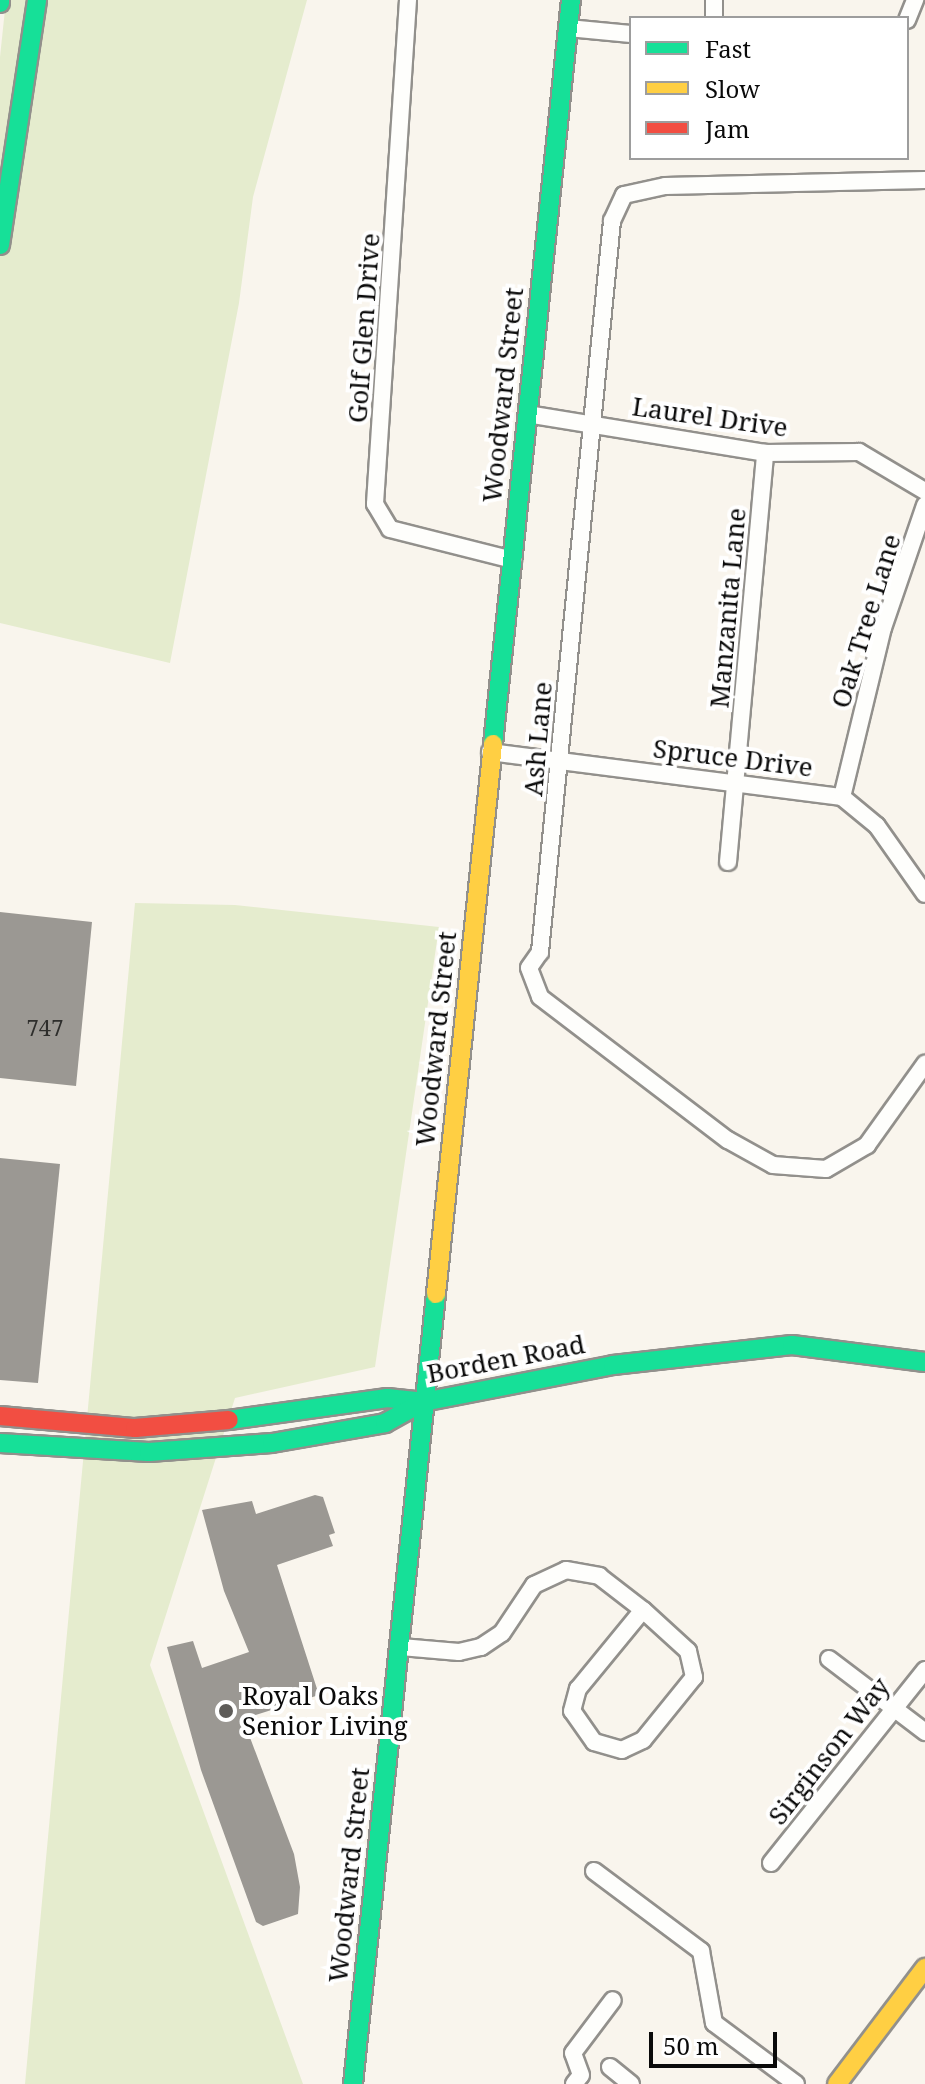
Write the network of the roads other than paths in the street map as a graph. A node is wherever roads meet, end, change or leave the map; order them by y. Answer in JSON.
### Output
{"nodes":[{"id":1,"x":37,"y":0,"type":"edge"},
{"id":2,"x":408,"y":0,"type":"edge"},
{"id":3,"x":571,"y":0,"type":"edge"},
{"id":4,"x":568,"y":28,"type":"junction"},
{"id":5,"x":629,"y":34,"type":"edge"},
{"id":6,"x":925,"y":180,"type":"edge"},
{"id":7,"x":0,"y":245,"type":"edge"},
{"id":8,"x":527,"y":414,"type":"junction"},
{"id":9,"x":591,"y":424,"type":"junction"},
{"id":10,"x":765,"y":453,"type":"junction"},
{"id":11,"x":925,"y":491,"type":"edge"},
{"id":12,"x":925,"y":505,"type":"edge"},
{"id":13,"x":513,"y":560,"type":"junction"},
{"id":14,"x":490,"y":752,"type":"junction"},
{"id":15,"x":560,"y":762,"type":"junction"},
{"id":16,"x":738,"y":780,"type":"junction"},
{"id":17,"x":842,"y":797,"type":"junction"},
{"id":18,"x":728,"y":862,"type":"dead end"},
{"id":19,"x":925,"y":894,"type":"edge"},
{"id":20,"x":925,"y":1064,"type":"edge"},
{"id":21,"x":925,"y":1362,"type":"edge"},
{"id":22,"x":423,"y":1402,"type":"junction"},
{"id":23,"x":0,"y":1416,"type":"edge"},
{"id":24,"x":0,"y":1443,"type":"edge"},
{"id":25,"x":643,"y":1610,"type":"junction"},
{"id":26,"x":401,"y":1647,"type":"junction"},
{"id":27,"x":829,"y":1659,"type":"dead end"},
{"id":28,"x":925,"y":1670,"type":"edge"},
{"id":29,"x":893,"y":1708,"type":"junction"},
{"id":30,"x":925,"y":1732,"type":"edge"},
{"id":31,"x":771,"y":1863,"type":"dead end"},
{"id":32,"x":594,"y":1871,"type":"dead end"},
{"id":33,"x":925,"y":1968,"type":"edge"},
{"id":34,"x":613,"y":2000,"type":"dead end"},
{"id":35,"x":610,"y":2067,"type":"dead end"},
{"id":36,"x":353,"y":2084,"type":"edge"},
{"id":37,"x":574,"y":2084,"type":"edge"},
{"id":38,"x":631,"y":2084,"type":"edge"},
{"id":39,"x":796,"y":2084,"type":"edge"},
{"id":40,"x":837,"y":2084,"type":"edge"}],
"edges":[{"from":1,"to":7,"type":"main road"},
{"from":2,"to":13,"type":"street","name":"Golf Glen Drive"},
{"from":3,"to":4,"type":"main road","name":"Woodward Street"},
{"from":4,"to":5,"type":"street"},
{"from":4,"to":8,"type":"main road","name":"Woodward Street"},
{"from":6,"to":9,"type":"street","name":"Ash Lane"},
{"from":8,"to":9,"type":"street","name":"Laurel Drive"},
{"from":8,"to":13,"type":"main road","name":"Woodward Street"},
{"from":9,"to":10,"type":"street","name":"Laurel Drive"},
{"from":9,"to":15,"type":"street","name":"Ash Lane"},
{"from":10,"to":11,"type":"street","name":"Laurel Drive"},
{"from":10,"to":16,"type":"street","name":"Manzanita Lane"},
{"from":12,"to":17,"type":"street","name":"Oak Tree Lane"},
{"from":13,"to":14,"type":"main road","name":"Woodward Street"},
{"from":14,"to":15,"type":"street","name":"Spruce Drive"},
{"from":14,"to":22,"type":"main road","name":"Woodward Street"},
{"from":15,"to":16,"type":"street","name":"Spruce Drive"},
{"from":15,"to":20,"type":"street","name":"Ash Lane"},
{"from":16,"to":17,"type":"street","name":"Spruce Drive"},
{"from":16,"to":18,"type":"street","name":"Manzanita Lane"},
{"from":17,"to":19,"type":"street","name":"Spruce Drive"},
{"from":21,"to":22,"type":"main road","name":"Borden Road"},
{"from":22,"to":23,"type":"main road","name":"Borden Road"},
{"from":22,"to":24,"type":"main road"},
{"from":22,"to":26,"type":"main road","name":"Woodward Street"},
{"from":25,"to":25,"type":"street"},
{"from":25,"to":26,"type":"street"},
{"from":26,"to":36,"type":"main road","name":"Woodward Street"},
{"from":27,"to":29,"type":"street"},
{"from":28,"to":29,"type":"street","name":"Sirginson Way"},
{"from":29,"to":30,"type":"street"},
{"from":29,"to":31,"type":"street","name":"Sirginson Way"},
{"from":32,"to":39,"type":"street"},
{"from":33,"to":40,"type":"main road"},
{"from":34,"to":37,"type":"street"},
{"from":35,"to":38,"type":"street"}]}
